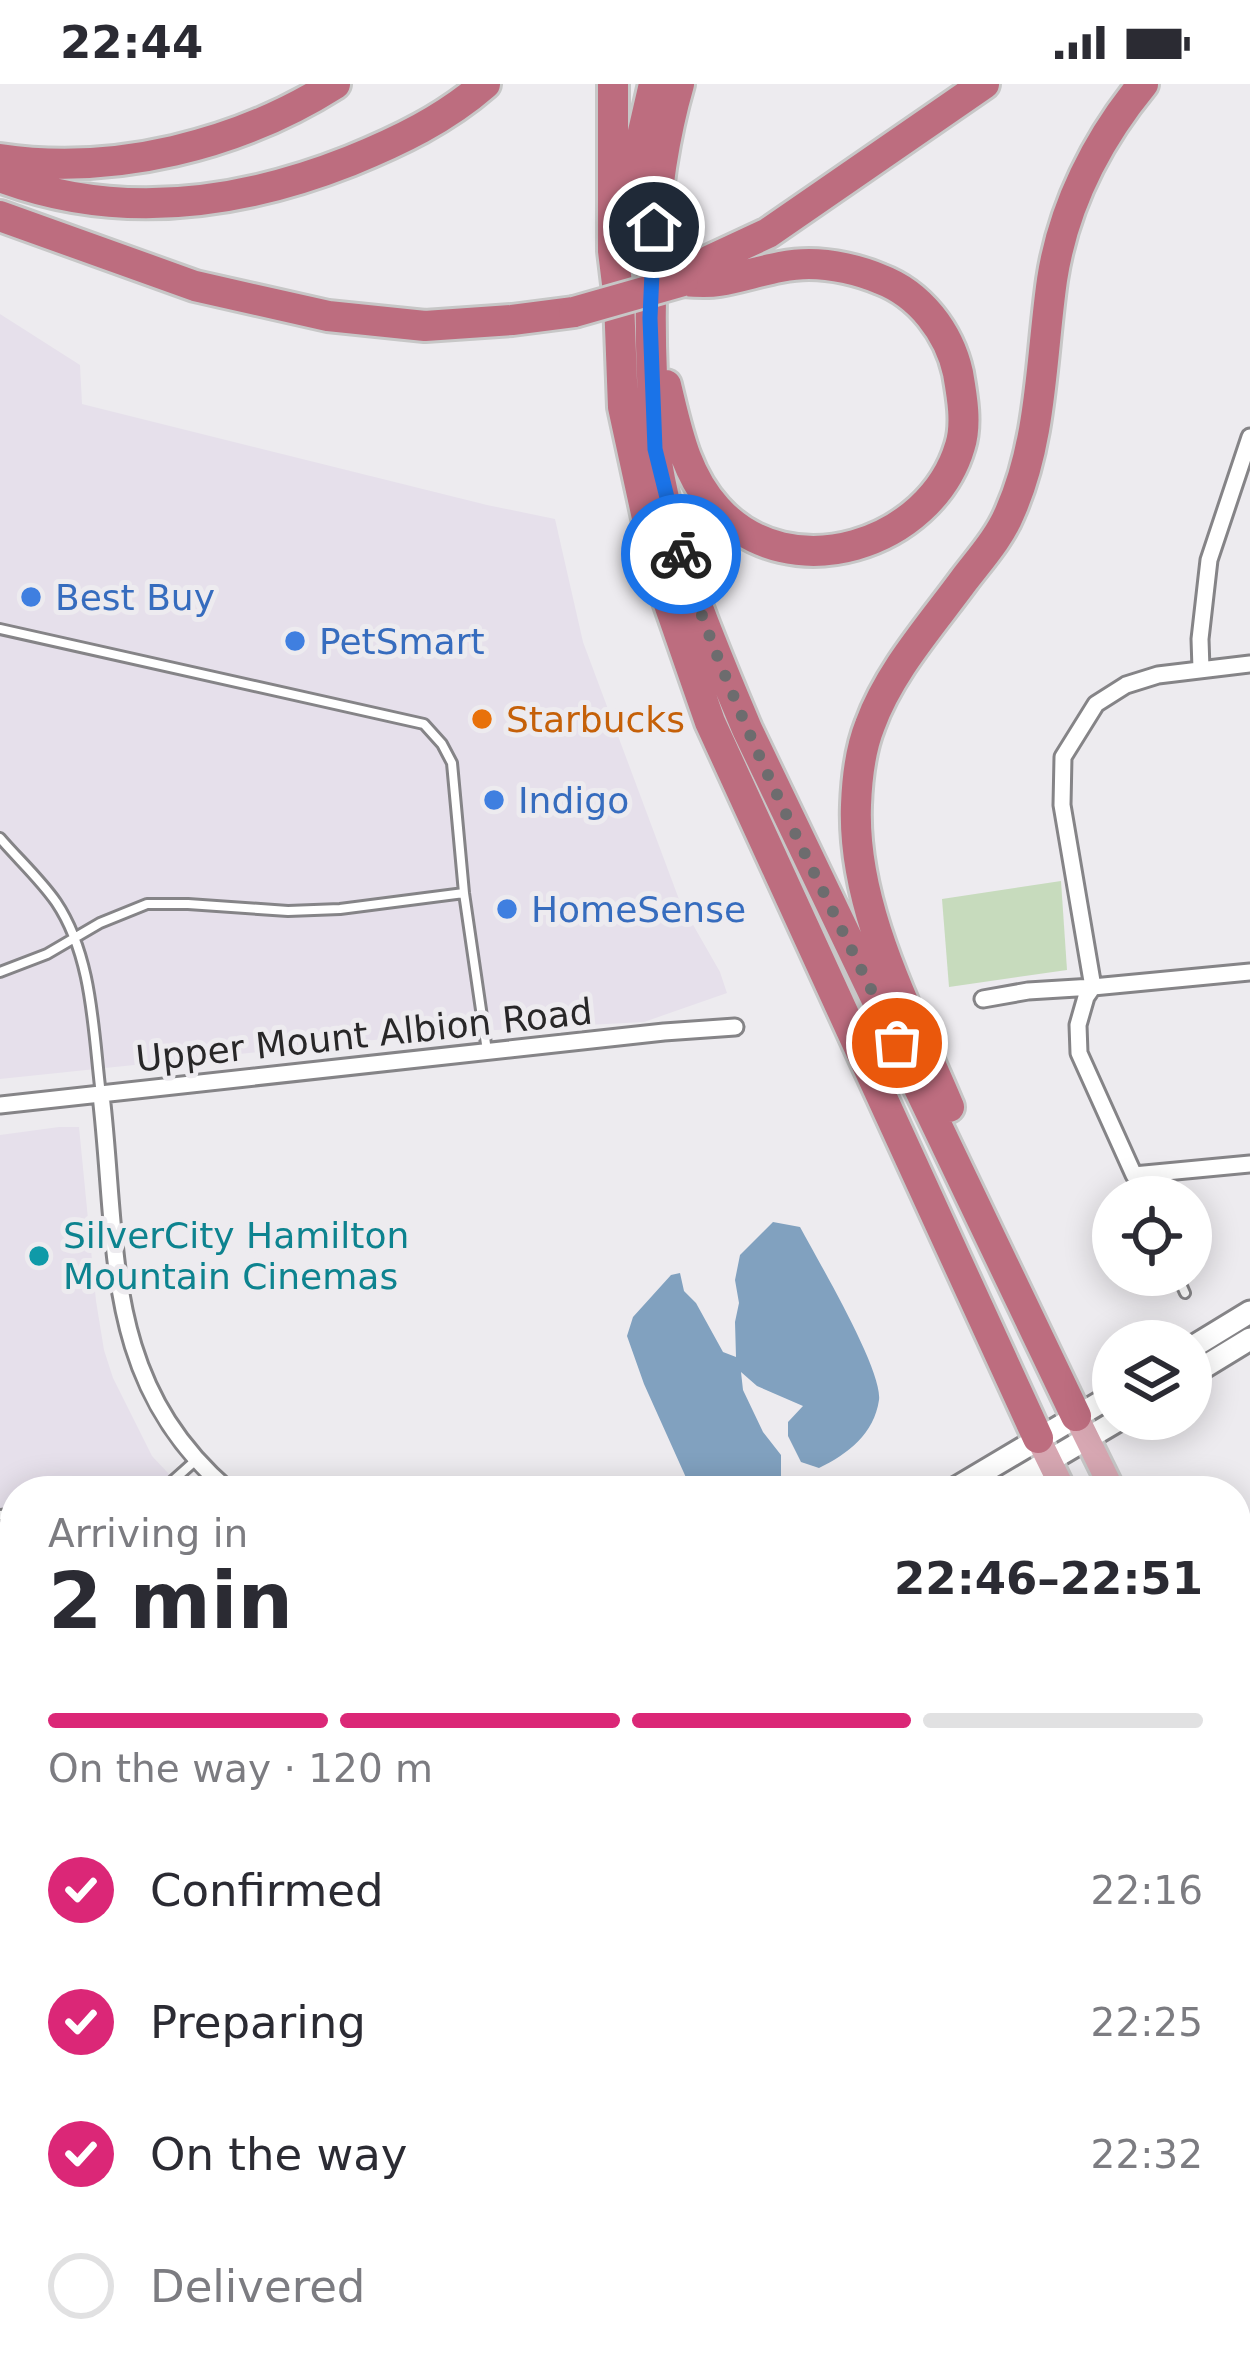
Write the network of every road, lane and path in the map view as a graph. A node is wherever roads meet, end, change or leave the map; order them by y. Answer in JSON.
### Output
{"nodes":[{"id":1,"x":335,"y":84,"type":"edge"},
{"id":2,"x":485,"y":84,"type":"edge"},
{"id":3,"x":613,"y":84,"type":"edge"},
{"id":4,"x":653,"y":84,"type":"edge"},
{"id":5,"x":679,"y":84,"type":"edge"},
{"id":6,"x":984,"y":84,"type":"edge"},
{"id":7,"x":1144,"y":84,"type":"edge"},
{"id":8,"x":0,"y":159,"type":"edge"},
{"id":9,"x":0,"y":178,"type":"edge"},
{"id":10,"x":0,"y":216,"type":"edge"},
{"id":11,"x":683,"y":281,"type":"junction"},
{"id":12,"x":619,"y":300,"type":"junction"},
{"id":13,"x":650,"y":318,"type":"junction"},
{"id":14,"x":1250,"y":437,"type":"edge"},
{"id":15,"x":0,"y":629,"type":"edge"},
{"id":16,"x":1250,"y":664,"type":"edge"},
{"id":17,"x":1202,"y":669,"type":"junction"},
{"id":18,"x":0,"y":838,"type":"edge"},
{"id":19,"x":464,"y":893,"type":"junction"},
{"id":20,"x":75,"y":937,"type":"junction"},
{"id":21,"x":0,"y":972,"type":"edge"},
{"id":22,"x":1250,"y":972,"type":"edge"},
{"id":23,"x":1093,"y":988,"type":"junction"},
{"id":24,"x":983,"y":1000,"type":"dead end"},
{"id":25,"x":734,"y":1027,"type":"dead end"},
{"id":26,"x":488,"y":1052,"type":"junction"},
{"id":27,"x":101,"y":1095,"type":"junction"},
{"id":28,"x":0,"y":1105,"type":"edge"},
{"id":29,"x":1250,"y":1164,"type":"edge"},
{"id":30,"x":1134,"y":1175,"type":"joint"},
{"id":31,"x":1012,"y":1282,"type":"junction"},
{"id":32,"x":1250,"y":1312,"type":"edge"},
{"id":33,"x":1212,"y":1335,"type":"edge"},
{"id":34,"x":1250,"y":1339,"type":"edge"},
{"id":35,"x":1212,"y":1362,"type":"edge"},
{"id":36,"x":1092,"y":1417,"type":"edge"},
{"id":37,"x":1092,"y":1425,"type":"edge"},
{"id":38,"x":1082,"y":1427,"type":"junction"},
{"id":39,"x":1044,"y":1449,"type":"junction"},
{"id":40,"x":196,"y":1460,"type":"junction"},
{"id":41,"x":178,"y":1476,"type":"edge"},
{"id":42,"x":213,"y":1476,"type":"edge"},
{"id":43,"x":984,"y":1476,"type":"edge"},
{"id":44,"x":1014,"y":1476,"type":"edge"},
{"id":45,"x":1057,"y":1476,"type":"edge"},
{"id":46,"x":1106,"y":1476,"type":"edge"}],
"edges":[{"from":1,"to":8,"type":"highway"},
{"from":2,"to":9,"type":"highway"},
{"from":3,"to":12,"type":"highway"},
{"from":4,"to":12,"type":"highway"},
{"from":5,"to":13,"type":"highway"},
{"from":6,"to":11,"type":"highway"},
{"from":7,"to":31,"type":"highway"},
{"from":10,"to":11,"type":"highway","bridge":true},
{"from":11,"to":13,"type":"highway"},
{"from":12,"to":39,"type":"highway"},
{"from":13,"to":31,"type":"highway"},
{"from":14,"to":17,"type":"street"},
{"from":15,"to":19,"type":"lane"},
{"from":16,"to":17,"type":"street"},
{"from":17,"to":23,"type":"street"},
{"from":18,"to":20,"type":"lane"},
{"from":19,"to":20,"type":"lane"},
{"from":19,"to":26,"type":"lane"},
{"from":20,"to":21,"type":"lane"},
{"from":20,"to":27,"type":"lane"},
{"from":22,"to":23,"type":"street"},
{"from":23,"to":24,"type":"street"},
{"from":23,"to":30,"type":"street"},
{"from":25,"to":26,"type":"street","name":"Upper Mount Albion Road"},
{"from":26,"to":27,"type":"street","name":"Upper Mount Albion Road"},
{"from":27,"to":28,"type":"street","name":"Upper Mount Albion Road"},
{"from":27,"to":40,"type":"street"},
{"from":29,"to":30,"type":"street"},
{"from":31,"to":38,"type":"highway"},
{"from":32,"to":33,"type":"street"},
{"from":34,"to":35,"type":"street"},
{"from":36,"to":38,"type":"street"},
{"from":37,"to":38,"type":"street"},
{"from":38,"to":39,"type":"street"},
{"from":38,"to":46,"type":"main road"},
{"from":39,"to":43,"type":"street"},
{"from":39,"to":44,"type":"street"},
{"from":39,"to":45,"type":"main road"},
{"from":40,"to":41,"type":"lane"},
{"from":40,"to":42,"type":"street"}]}
